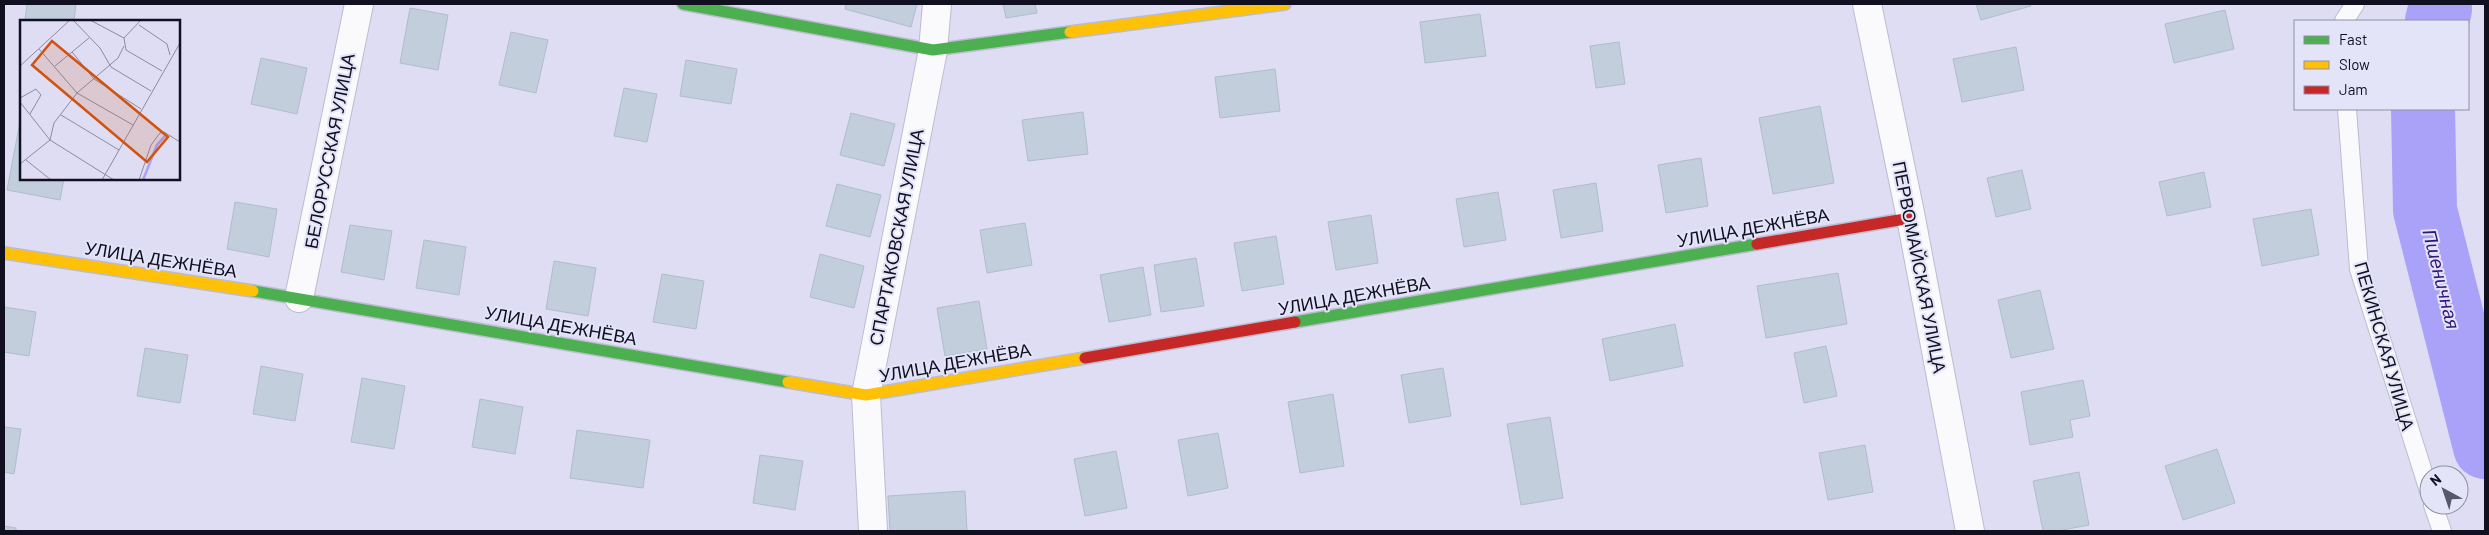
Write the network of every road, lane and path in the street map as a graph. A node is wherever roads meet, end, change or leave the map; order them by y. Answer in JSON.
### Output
{"nodes":[{"id":1,"x":358,"y":4,"type":"edge"},
{"id":2,"x":683,"y":4,"type":"edge"},
{"id":3,"x":937,"y":4,"type":"edge"},
{"id":4,"x":1285,"y":4,"type":"edge"},
{"id":5,"x":1867,"y":4,"type":"edge"},
{"id":6,"x":2355,"y":4,"type":"edge"},
{"id":7,"x":2345,"y":20,"type":"edge"},
{"id":8,"x":933,"y":50,"type":"junction"},
{"id":9,"x":2347,"y":110,"type":"edge"},
{"id":10,"x":1911,"y":218,"type":"junction"},
{"id":11,"x":4,"y":252,"type":"edge"},
{"id":12,"x":299,"y":298,"type":"junction"},
{"id":13,"x":866,"y":395,"type":"junction"},
{"id":14,"x":2421,"y":465,"type":"edge"},
{"id":15,"x":2437,"y":515,"type":"edge"},
{"id":16,"x":873,"y":531,"type":"edge"},
{"id":17,"x":1970,"y":531,"type":"edge"},
{"id":18,"x":2442,"y":531,"type":"edge"}],
"edges":[{"from":1,"to":12,"type":"street","name":"БЕЛОРУССКАЯ УЛИЦА"},
{"from":2,"to":8,"type":"street"},
{"from":3,"to":8,"type":"street","name":"СПАРТАКОВСКАЯ УЛИЦА"},
{"from":4,"to":8,"type":"street"},
{"from":5,"to":10,"type":"street","name":"ПЕРВОМАЙСКАЯ УЛИЦА"},
{"from":6,"to":7,"type":"lane"},
{"from":8,"to":13,"type":"street","name":"СПАРТАКОВСКАЯ УЛИЦА"},
{"from":9,"to":14,"type":"lane","name":"ПЕКИНСКАЯ УЛИЦА"},
{"from":10,"to":13,"type":"street","name":"УЛИЦА ДЕЖНЁВА"},
{"from":10,"to":17,"type":"street","name":"ПЕРВОМАЙСКАЯ УЛИЦА"},
{"from":11,"to":12,"type":"street","name":"УЛИЦА ДЕЖНЁВА"},
{"from":12,"to":13,"type":"street","name":"УЛИЦА ДЕЖНЁВА"},
{"from":13,"to":16,"type":"street","name":"СПАРТАКОВСКАЯ УЛИЦА"},
{"from":15,"to":18,"type":"lane"}]}
